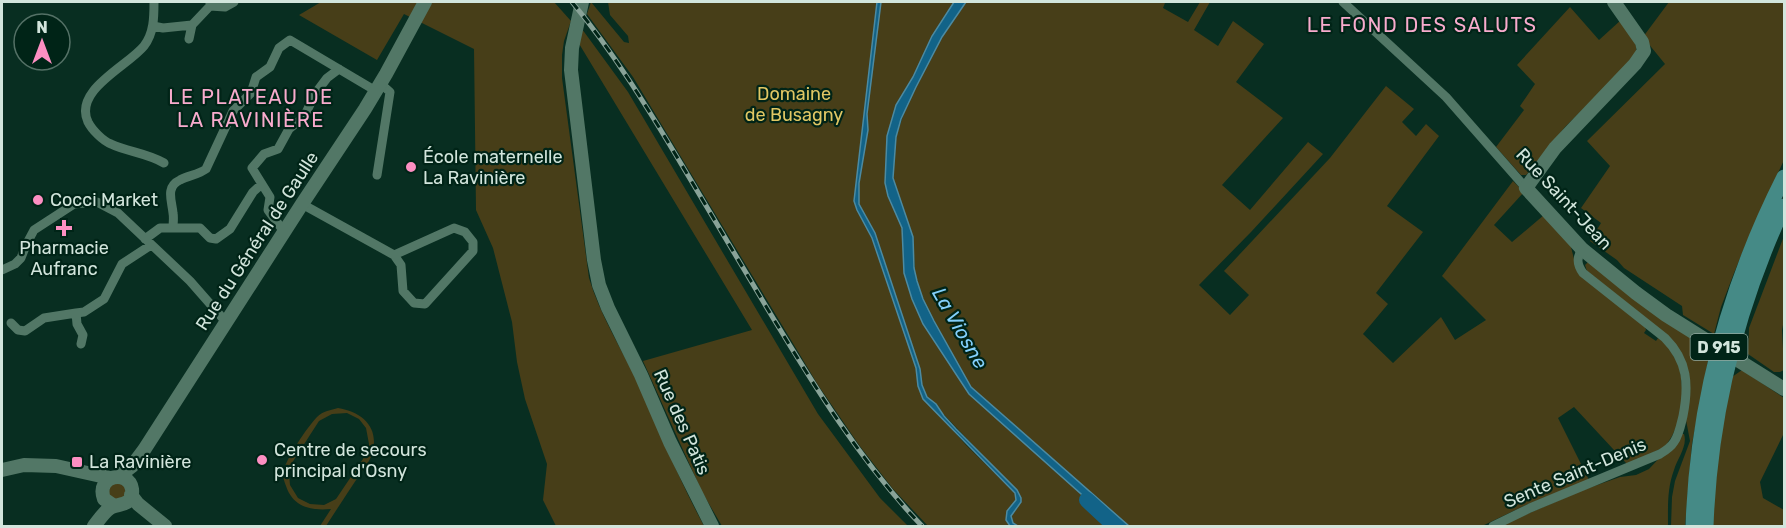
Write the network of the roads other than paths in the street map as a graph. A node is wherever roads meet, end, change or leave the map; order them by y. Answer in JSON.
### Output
{"nodes":[{"id":1,"x":154,"y":2,"type":"edge"},
{"id":2,"x":234,"y":2,"type":"edge"},
{"id":3,"x":425,"y":2,"type":"edge"},
{"id":4,"x":582,"y":2,"type":"edge"},
{"id":5,"x":1343,"y":2,"type":"edge"},
{"id":6,"x":1614,"y":2,"type":"edge"},
{"id":7,"x":210,"y":4,"type":"edge"},
{"id":8,"x":192,"y":25,"type":"junction"},
{"id":9,"x":153,"y":26,"type":"junction"},
{"id":10,"x":189,"y":39,"type":"dead end"},
{"id":11,"x":339,"y":69,"type":"junction"},
{"id":12,"x":379,"y":87,"type":"junction"},
{"id":13,"x":164,"y":163,"type":"dead end"},
{"id":14,"x":377,"y":175,"type":"dead end"},
{"id":15,"x":1785,"y":177,"type":"edge"},
{"id":16,"x":262,"y":184,"type":"junction"},
{"id":17,"x":1526,"y":188,"type":"junction"},
{"id":18,"x":302,"y":204,"type":"junction"},
{"id":19,"x":1785,"y":206,"type":"edge"},
{"id":20,"x":174,"y":228,"type":"junction"},
{"id":21,"x":285,"y":233,"type":"junction"},
{"id":22,"x":148,"y":242,"type":"junction"},
{"id":23,"x":1582,"y":249,"type":"junction"},
{"id":24,"x":394,"y":255,"type":"junction"},
{"id":25,"x":2,"y":270,"type":"edge"},
{"id":26,"x":76,"y":314,"type":"junction"},
{"id":27,"x":226,"y":322,"type":"junction"},
{"id":28,"x":11,"y":323,"type":"dead end"},
{"id":29,"x":81,"y":344,"type":"dead end"},
{"id":30,"x":1785,"y":389,"type":"edge"},
{"id":31,"x":2,"y":470,"type":"edge"},
{"id":32,"x":117,"y":492,"type":"junction"},
{"id":33,"x":98,"y":521,"type":"edge"},
{"id":34,"x":151,"y":526,"type":"edge"},
{"id":35,"x":165,"y":526,"type":"edge"},
{"id":36,"x":712,"y":526,"type":"edge"},
{"id":37,"x":1493,"y":526,"type":"edge"},
{"id":38,"x":1693,"y":526,"type":"edge"},
{"id":39,"x":1706,"y":526,"type":"edge"}],
"edges":[{"from":1,"to":9,"type":"street"},
{"from":2,"to":7,"type":"street"},
{"from":3,"to":12,"type":"main road","name":"Rue du Général de Gaulle"},
{"from":4,"to":36,"type":"main road","name":"Rue des Patis"},
{"from":5,"to":17,"type":"street","name":"Rue Saint-Jean"},
{"from":6,"to":17,"type":"main road"},
{"from":7,"to":8,"type":"street"},
{"from":8,"to":9,"type":"street"},
{"from":8,"to":10,"type":"street"},
{"from":9,"to":13,"type":"street"},
{"from":11,"to":12,"type":"street"},
{"from":11,"to":16,"type":"street"},
{"from":11,"to":20,"type":"street"},
{"from":12,"to":14,"type":"street"},
{"from":12,"to":18,"type":"main road","name":"Rue du Général de Gaulle"},
{"from":15,"to":38,"type":"main road","number":"D 915"},
{"from":16,"to":20,"type":"street"},
{"from":16,"to":21,"type":"street"},
{"from":17,"to":23,"type":"main road","name":"Rue Saint-Jean"},
{"from":18,"to":21,"type":"main road","name":"Rue du Général de Gaulle"},
{"from":18,"to":24,"type":"street"},
{"from":19,"to":39,"type":"main road","number":"D 915"},
{"from":20,"to":22,"type":"street"},
{"from":21,"to":27,"type":"main road","name":"Rue du Général de Gaulle"},
{"from":22,"to":25,"type":"street"},
{"from":22,"to":26,"type":"street"},
{"from":22,"to":27,"type":"street"},
{"from":23,"to":30,"type":"main road","name":"Rue Saint-Jean"},
{"from":23,"to":37,"type":"street","name":"Sente Saint-Denis"},
{"from":24,"to":24,"type":"street"},
{"from":26,"to":28,"type":"street"},
{"from":26,"to":29,"type":"street"},
{"from":27,"to":32,"type":"main road","name":"Rue du Général de Gaulle"},
{"from":31,"to":32,"type":"main road"},
{"from":32,"to":33,"type":"main road","name":"Rue du Général de Gaulle"},
{"from":32,"to":34,"type":"main road"},
{"from":32,"to":35,"type":"main road"}]}
